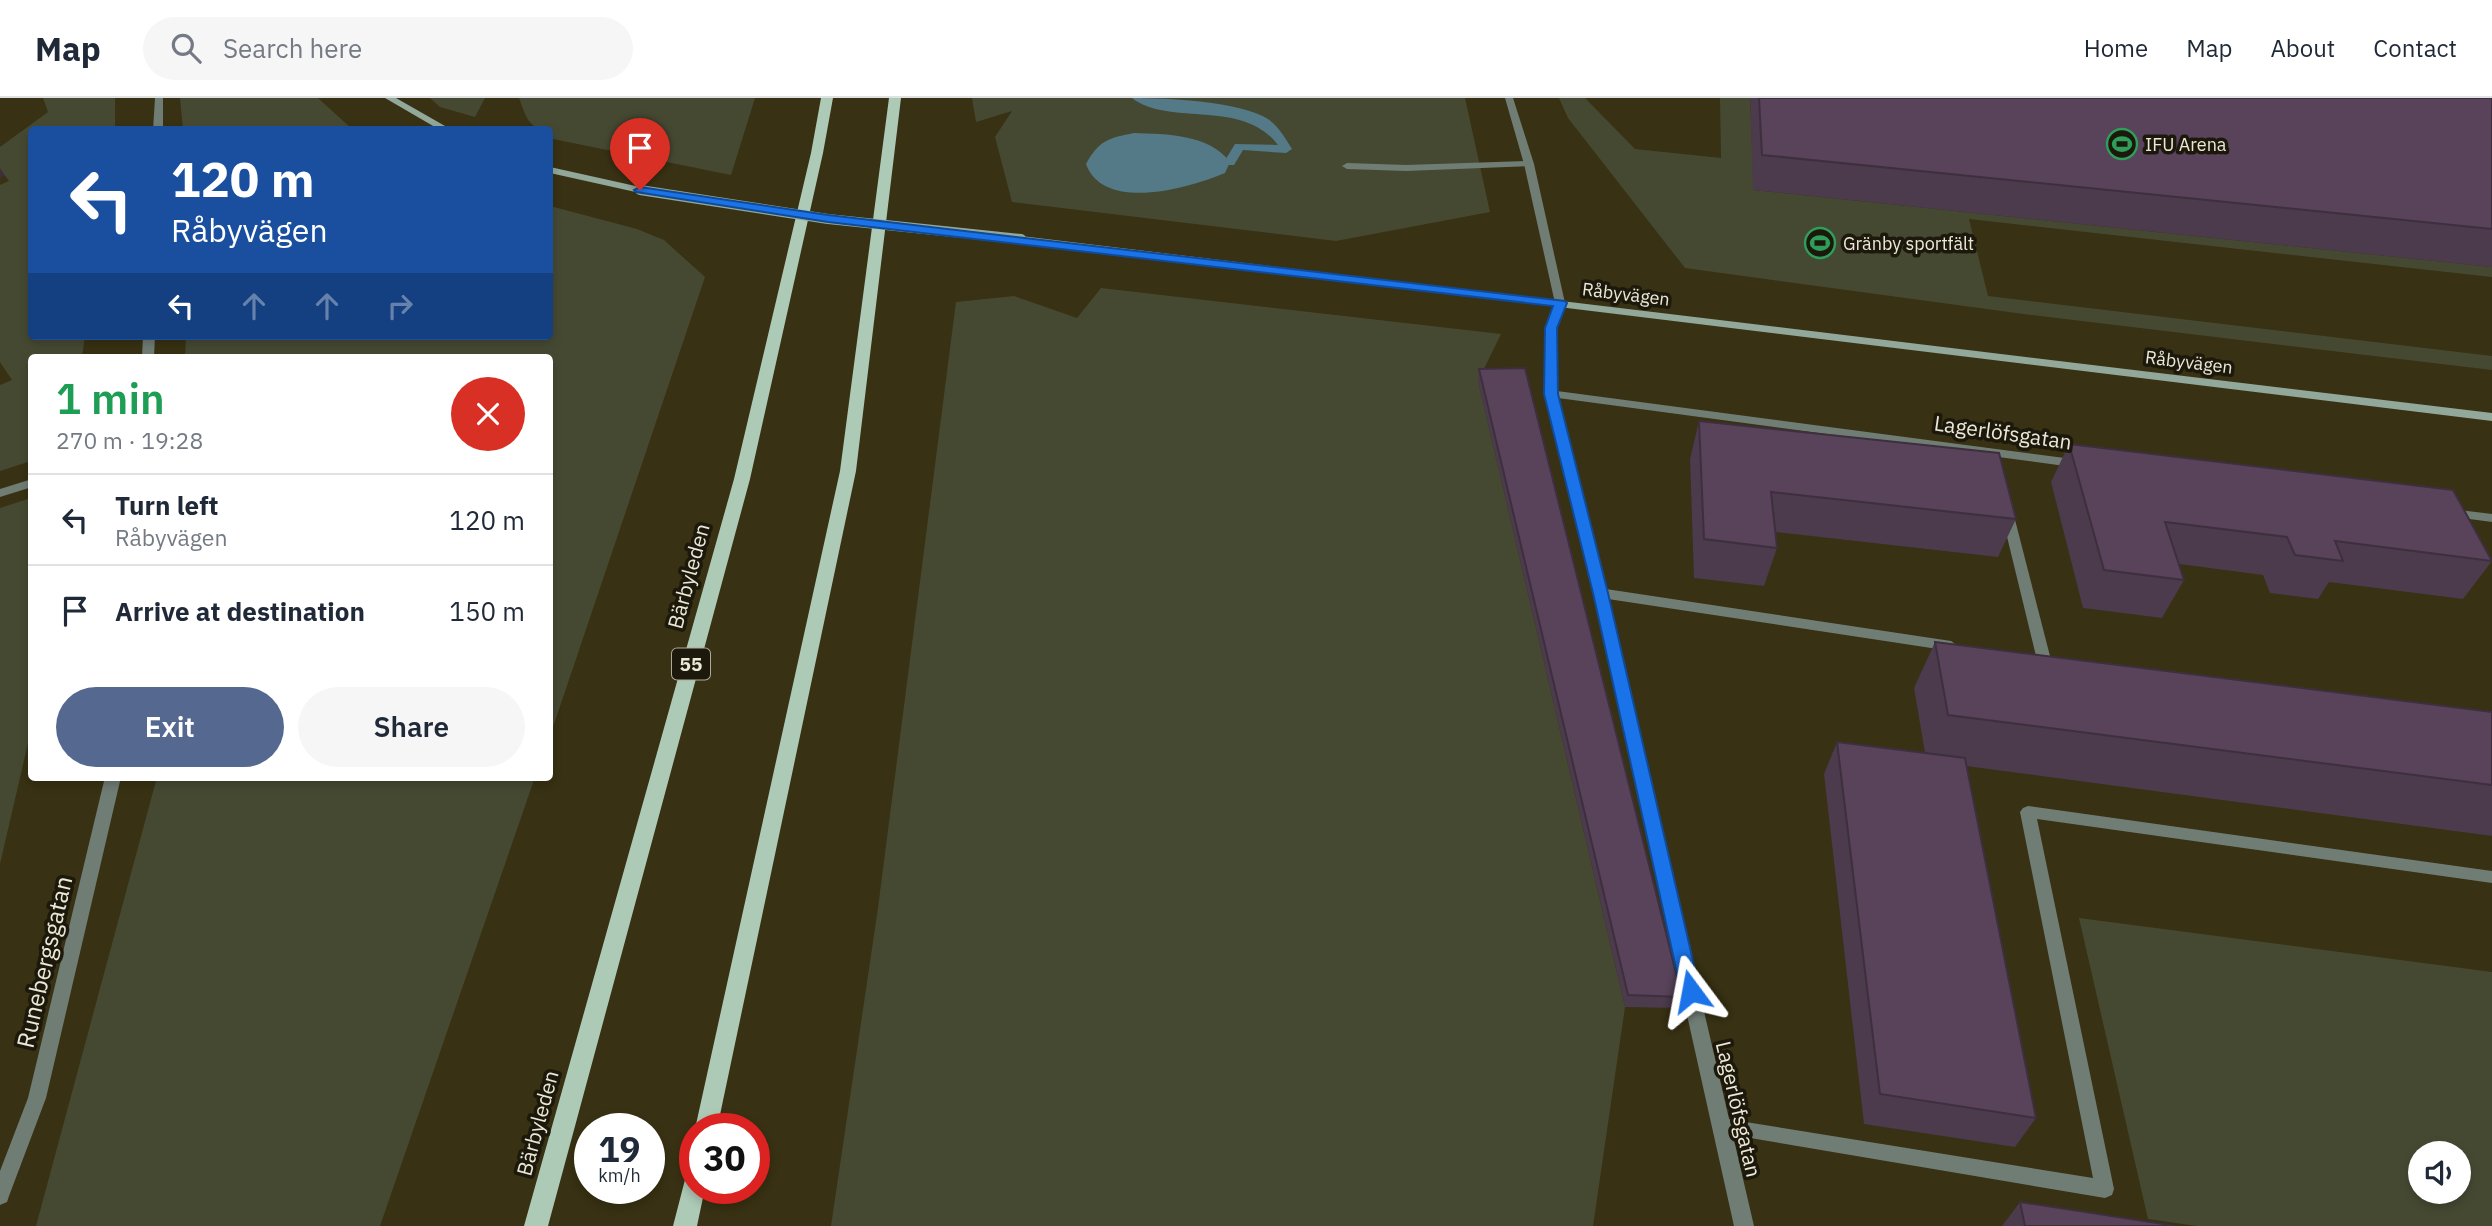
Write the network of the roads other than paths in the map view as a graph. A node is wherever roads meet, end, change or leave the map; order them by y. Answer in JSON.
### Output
{"nodes":[{"id":1,"x":159,"y":98,"type":"edge"},
{"id":2,"x":389,"y":98,"type":"edge"},
{"id":3,"x":827,"y":98,"type":"edge"},
{"id":4,"x":895,"y":98,"type":"edge"},
{"id":5,"x":1509,"y":98,"type":"edge"},
{"id":6,"x":158,"y":126,"type":"edge"},
{"id":7,"x":440,"y":126,"type":"edge"},
{"id":8,"x":1529,"y":164,"type":"junction"},
{"id":9,"x":1347,"y":166,"type":"dead end"},
{"id":10,"x":553,"y":171,"type":"edge"},
{"id":11,"x":1560,"y":303,"type":"junction"},
{"id":12,"x":1551,"y":394,"type":"junction"},
{"id":13,"x":2492,"y":417,"type":"edge"},
{"id":14,"x":2099,"y":466,"type":"edge"},
{"id":15,"x":28,"y":484,"type":"edge"},
{"id":16,"x":2002,"y":492,"type":"edge"},
{"id":17,"x":0,"y":493,"type":"edge"},
{"id":18,"x":2438,"y":511,"type":"edge"},
{"id":19,"x":2492,"y":518,"type":"edge"},
{"id":20,"x":1600,"y":593,"type":"junction"},
{"id":21,"x":1963,"y":648,"type":"edge"},
{"id":22,"x":2044,"y":660,"type":"edge"},
{"id":23,"x":112,"y":781,"type":"edge"},
{"id":24,"x":2492,"y":877,"type":"edge"},
{"id":25,"x":709,"y":1113,"type":"edge"},
{"id":26,"x":1721,"y":1126,"type":"junction"},
{"id":27,"x":0,"y":1196,"type":"edge"},
{"id":28,"x":690,"y":1204,"type":"edge"},
{"id":29,"x":536,"y":1226,"type":"edge"},
{"id":30,"x":685,"y":1226,"type":"edge"},
{"id":31,"x":1744,"y":1226,"type":"edge"}],
"edges":[{"from":1,"to":6,"type":"street"},
{"from":2,"to":7,"type":"main road"},
{"from":3,"to":29,"type":"main road","name":"Bärbyleden","number":"55"},
{"from":4,"to":25,"type":"main road"},
{"from":5,"to":8,"type":"street"},
{"from":8,"to":9,"type":"street"},
{"from":8,"to":11,"type":"street"},
{"from":10,"to":11,"type":"main road","name":"Råbyvägen","bridge":true},
{"from":11,"to":12,"type":"street","name":"Lagerlöfsgatan"},
{"from":11,"to":13,"type":"main road","name":"Råbyvägen"},
{"from":12,"to":14,"type":"street","name":"Lagerlöfsgatan"},
{"from":12,"to":20,"type":"street","name":"Lagerlöfsgatan"},
{"from":15,"to":17,"type":"street"},
{"from":16,"to":22,"type":"street"},
{"from":18,"to":19,"type":"street"},
{"from":20,"to":21,"type":"street"},
{"from":20,"to":26,"type":"street","name":"Lagerlöfsgatan"},
{"from":23,"to":27,"type":"street","name":"Runebergsgatan"},
{"from":24,"to":26,"type":"street"},
{"from":26,"to":31,"type":"street","name":"Lagerlöfsgatan"},
{"from":28,"to":30,"type":"main road"}]}
